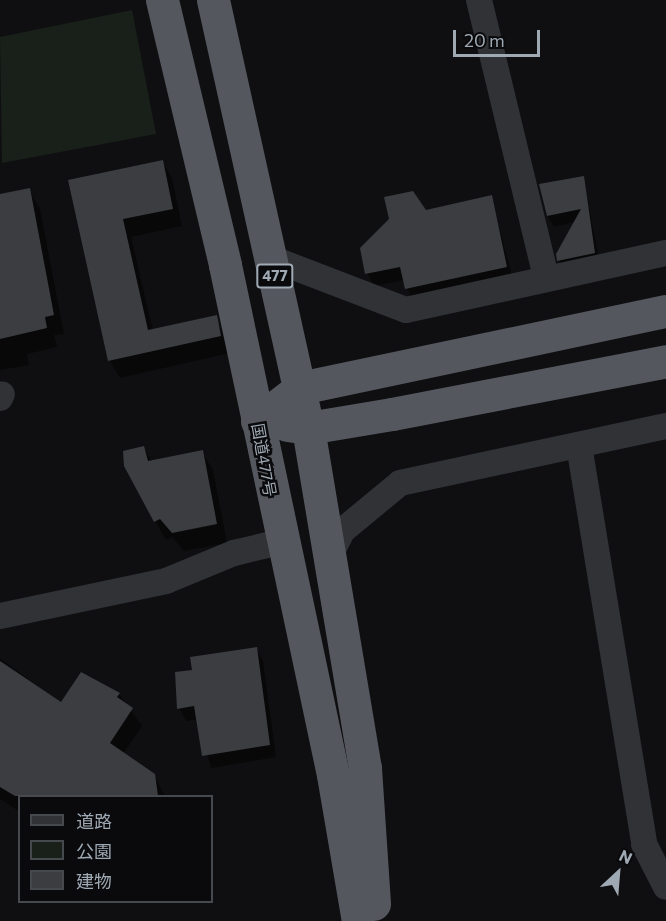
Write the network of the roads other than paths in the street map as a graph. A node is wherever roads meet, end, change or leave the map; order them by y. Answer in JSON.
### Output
{"nodes":[{"id":1,"x":162,"y":0,"type":"edge"},
{"id":2,"x":213,"y":0,"type":"edge"},
{"id":3,"x":479,"y":0,"type":"edge"},
{"id":4,"x":666,"y":253,"type":"edge"},
{"id":5,"x":273,"y":259,"type":"junction"},
{"id":6,"x":546,"y":278,"type":"junction"},
{"id":7,"x":666,"y":311,"type":"edge"},
{"id":8,"x":666,"y":361,"type":"edge"},
{"id":9,"x":300,"y":388,"type":"junction"},
{"id":10,"x":257,"y":421,"type":"junction"},
{"id":11,"x":666,"y":426,"type":"edge"},
{"id":12,"x":308,"y":428,"type":"junction"},
{"id":13,"x":579,"y":445,"type":"junction"},
{"id":14,"x":280,"y":542,"type":"junction"},
{"id":15,"x":328,"y":559,"type":"junction"},
{"id":16,"x":0,"y":616,"type":"edge"},
{"id":17,"x":666,"y":887,"type":"edge"},
{"id":18,"x":358,"y":921,"type":"edge"},
{"id":19,"x":375,"y":921,"type":"edge"}],
"edges":[{"from":1,"to":10,"type":"highway","name":"国道477号"},
{"from":2,"to":5,"type":"highway","number":"477"},
{"from":3,"to":6,"type":"street"},
{"from":4,"to":6,"type":"street"},
{"from":5,"to":6,"type":"street"},
{"from":5,"to":9,"type":"highway","number":"477"},
{"from":7,"to":9,"type":"highway"},
{"from":8,"to":12,"type":"highway"},
{"from":9,"to":10,"type":"highway"},
{"from":9,"to":12,"type":"highway","number":"477"},
{"from":10,"to":12,"type":"highway"},
{"from":10,"to":14,"type":"highway","name":"国道477号"},
{"from":11,"to":13,"type":"street"},
{"from":12,"to":15,"type":"highway","number":"477"},
{"from":13,"to":15,"type":"street"},
{"from":13,"to":17,"type":"street"},
{"from":14,"to":16,"type":"street"},
{"from":14,"to":18,"type":"highway","name":"国道477号"},
{"from":15,"to":19,"type":"highway","number":"477"}]}
